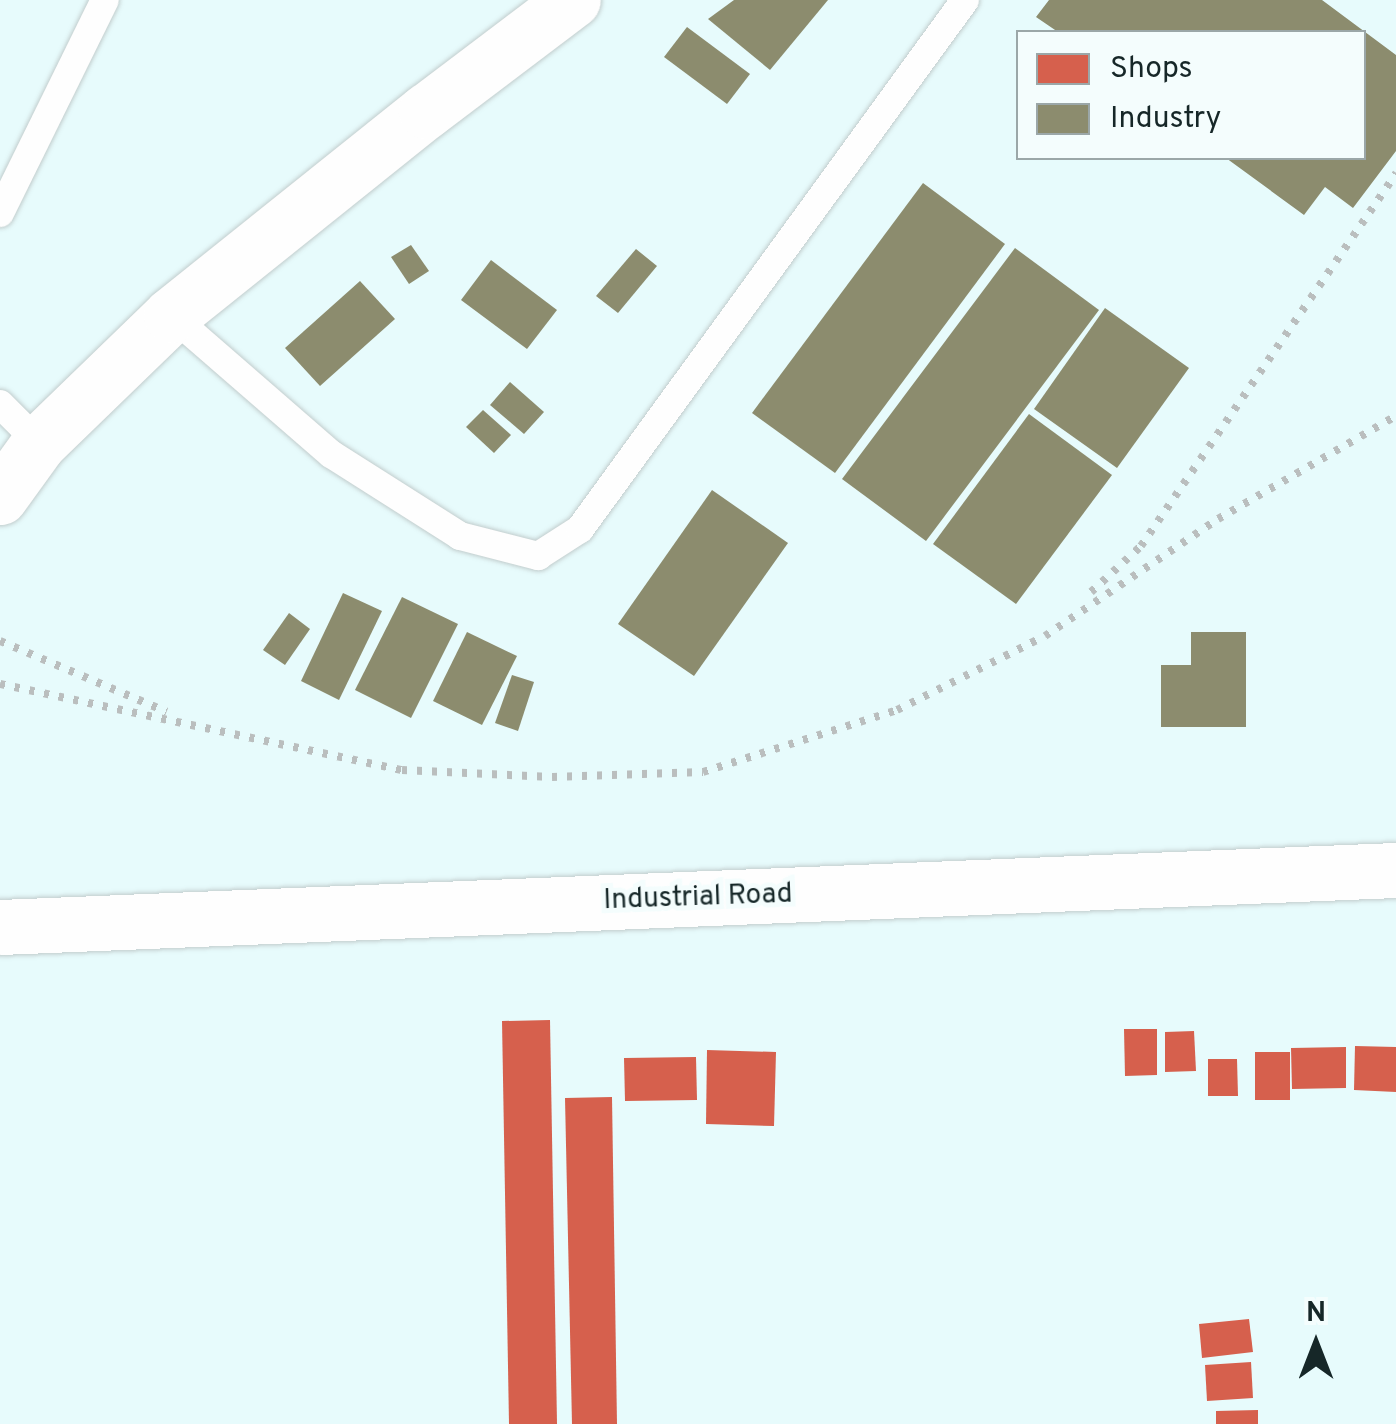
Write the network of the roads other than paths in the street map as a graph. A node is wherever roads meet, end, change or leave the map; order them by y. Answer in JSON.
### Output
{"nodes":[{"id":1,"x":104,"y":0,"type":"edge"},
{"id":2,"x":572,"y":0,"type":"edge"},
{"id":3,"x":965,"y":0,"type":"edge"},
{"id":4,"x":0,"y":213,"type":"edge"},
{"id":5,"x":171,"y":315,"type":"junction"},
{"id":6,"x":0,"y":404,"type":"edge"},
{"id":7,"x":39,"y":443,"type":"junction"},
{"id":8,"x":0,"y":497,"type":"edge"},
{"id":9,"x":1396,"y":870,"type":"edge"},
{"id":10,"x":0,"y":927,"type":"edge"}],
"edges":[{"from":1,"to":4,"type":"lane"},
{"from":2,"to":5,"type":"street"},
{"from":3,"to":5,"type":"lane"},
{"from":5,"to":7,"type":"street"},
{"from":6,"to":7,"type":"lane"},
{"from":7,"to":8,"type":"street"},
{"from":9,"to":10,"type":"street","name":"Industrial Road"}]}
